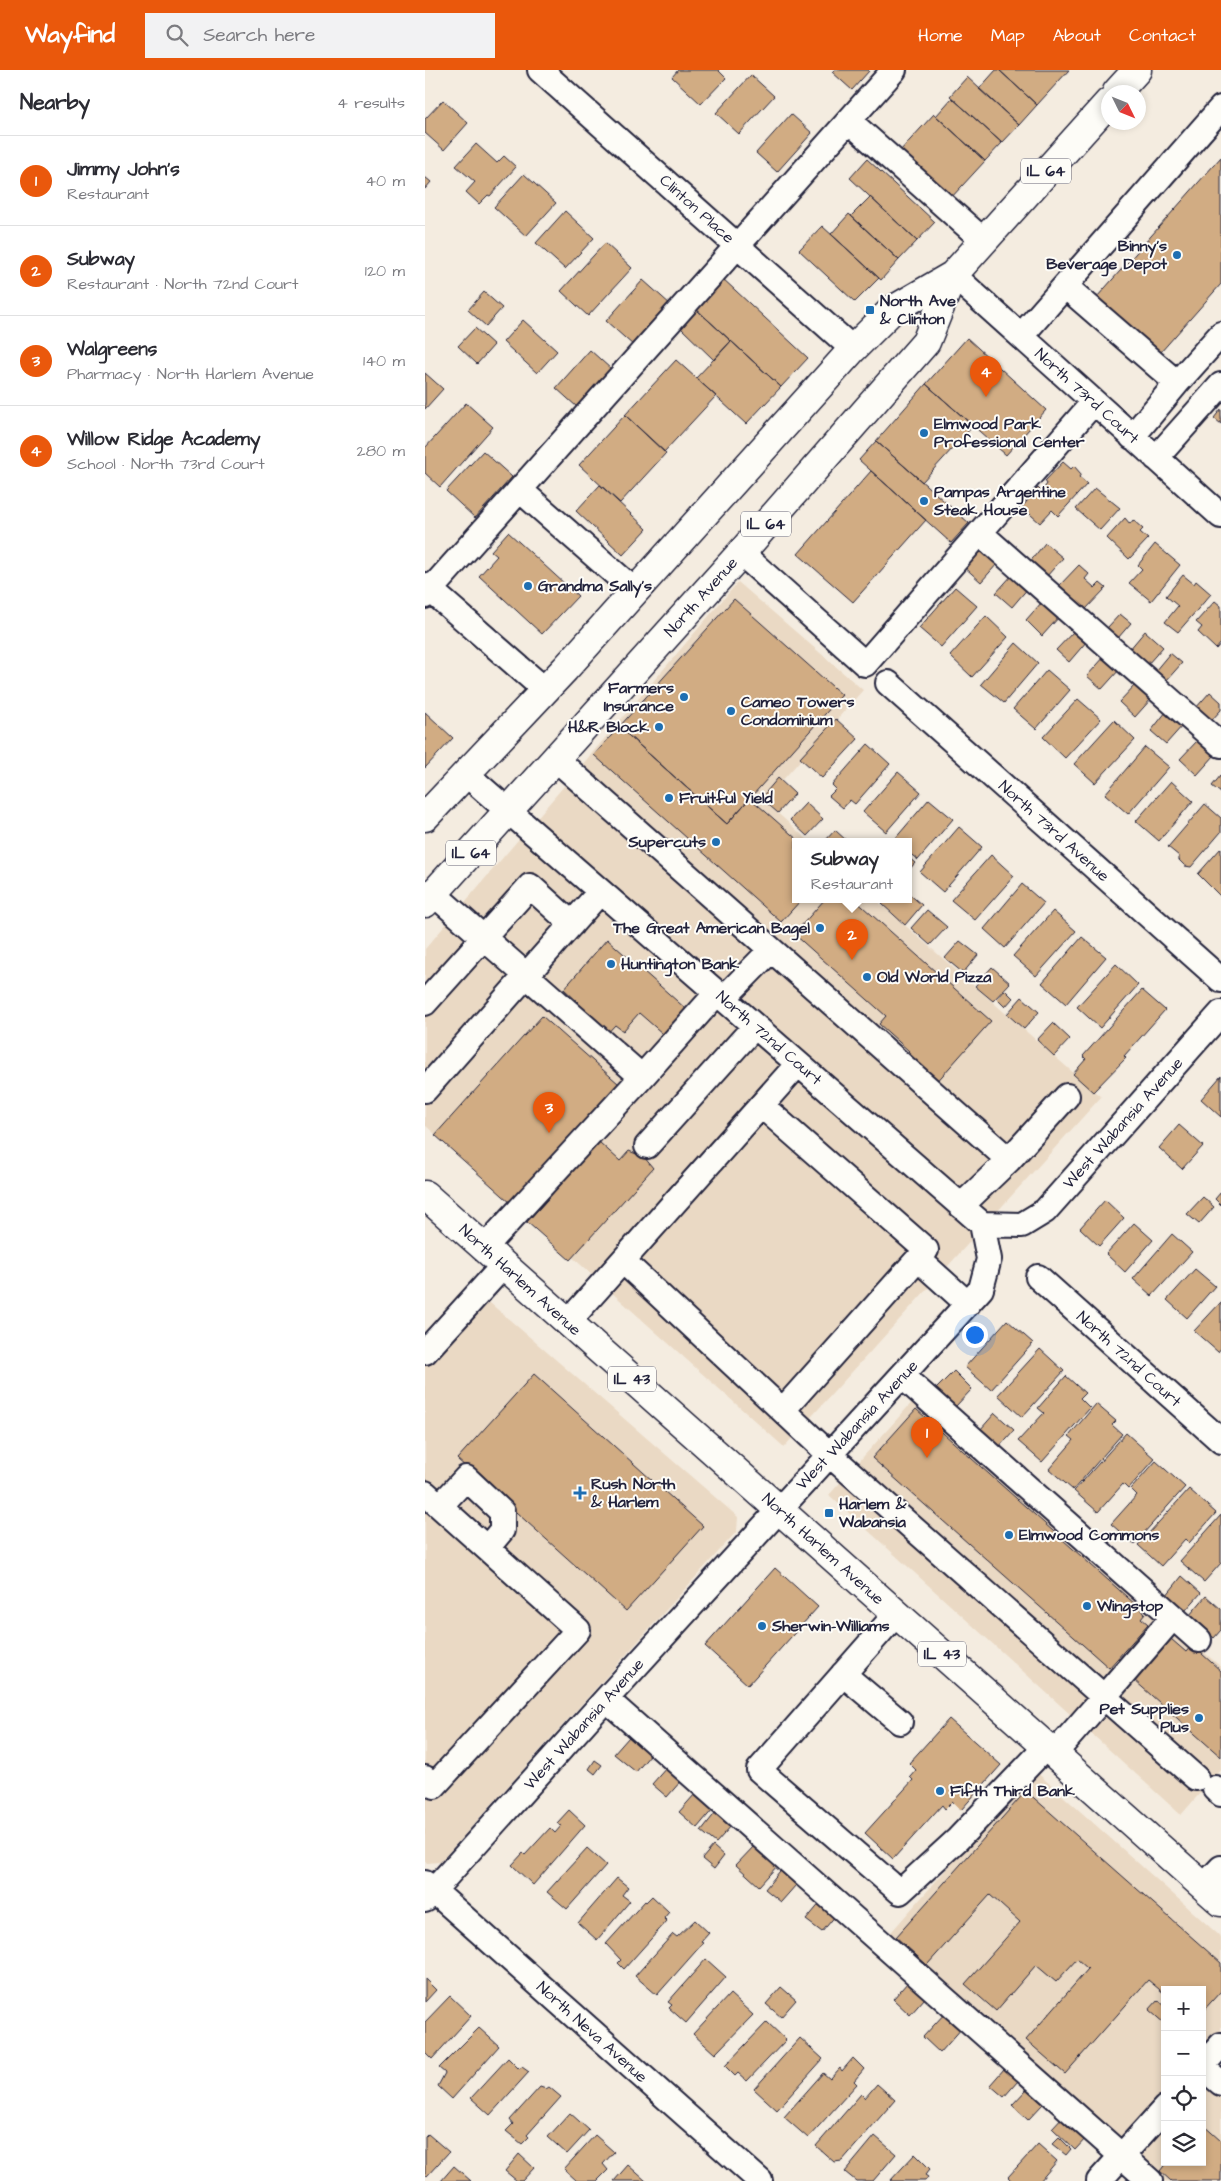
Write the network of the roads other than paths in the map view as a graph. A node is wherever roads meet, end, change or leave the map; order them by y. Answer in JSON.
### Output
{"nodes":[{"id":1,"x":540,"y":70,"type":"edge"},
{"id":2,"x":894,"y":70,"type":"edge"},
{"id":3,"x":1137,"y":70,"type":"edge"},
{"id":4,"x":1123,"y":85,"type":"edge"},
{"id":5,"x":1221,"y":108,"type":"edge"},
{"id":6,"x":1101,"y":111,"type":"edge"},
{"id":7,"x":849,"y":120,"type":"junction"},
{"id":8,"x":984,"y":241,"type":"junction"},
{"id":9,"x":738,"y":245,"type":"junction"},
{"id":10,"x":953,"y":275,"type":"junction"},
{"id":11,"x":1065,"y":286,"type":"junction"},
{"id":12,"x":1221,"y":334,"type":"edge"},
{"id":13,"x":1021,"y":336,"type":"junction"},
{"id":14,"x":853,"y":349,"type":"junction"},
{"id":15,"x":1177,"y":383,"type":"junction"},
{"id":16,"x":1221,"y":384,"type":"edge"},
{"id":17,"x":1094,"y":402,"type":"junction"},
{"id":18,"x":1132,"y":436,"type":"junction"},
{"id":19,"x":1156,"y":458,"type":"junction"},
{"id":20,"x":520,"y":490,"type":"junction"},
{"id":21,"x":1221,"y":516,"type":"edge"},
{"id":22,"x":979,"y":533,"type":"junction"},
{"id":23,"x":741,"y":553,"type":"junction"},
{"id":24,"x":427,"y":590,"type":"edge"},
{"id":25,"x":635,"y":591,"type":"junction"},
{"id":26,"x":888,"y":683,"type":"dead end"},
{"id":27,"x":545,"y":690,"type":"junction"},
{"id":28,"x":1221,"y":745,"type":"edge"},
{"id":29,"x":556,"y":759,"type":"junction"},
{"id":30,"x":465,"y":774,"type":"junction"},
{"id":31,"x":509,"y":812,"type":"junction"},
{"id":32,"x":425,"y":817,"type":"edge"},
{"id":33,"x":600,"y":892,"type":"junction"},
{"id":34,"x":429,"y":899,"type":"edge"},
{"id":35,"x":572,"y":924,"type":"junction"},
{"id":36,"x":483,"y":939,"type":"junction"},
{"id":37,"x":771,"y":950,"type":"junction"},
{"id":38,"x":526,"y":975,"type":"junction"},
{"id":39,"x":1221,"y":980,"type":"edge"},
{"id":40,"x":720,"y":996,"type":"junction"},
{"id":41,"x":425,"y":1003,"type":"edge"},
{"id":42,"x":1221,"y":1013,"type":"edge"},
{"id":43,"x":755,"y":1026,"type":"junction"},
{"id":44,"x":798,"y":1064,"type":"junction"},
{"id":45,"x":642,"y":1077,"type":"junction"},
{"id":46,"x":425,"y":1090,"type":"edge"},
{"id":47,"x":1067,"y":1096,"type":"dead end"},
{"id":48,"x":761,"y":1106,"type":"junction"},
{"id":49,"x":647,"y":1146,"type":"dead end"},
{"id":50,"x":1009,"y":1160,"type":"junction"},
{"id":51,"x":425,"y":1195,"type":"edge"},
{"id":52,"x":961,"y":1206,"type":"junction"},
{"id":53,"x":982,"y":1224,"type":"junction"},
{"id":54,"x":494,"y":1257,"type":"junction"},
{"id":55,"x":918,"y":1259,"type":"junction"},
{"id":56,"x":623,"y":1261,"type":"junction"},
{"id":57,"x":1038,"y":1278,"type":"dead end"},
{"id":58,"x":968,"y":1304,"type":"junction"},
{"id":59,"x":568,"y":1322,"type":"junction"},
{"id":60,"x":425,"y":1352,"type":"edge"},
{"id":61,"x":902,"y":1376,"type":"junction"},
{"id":62,"x":783,"y":1410,"type":"junction"},
{"id":63,"x":1221,"y":1441,"type":"edge"},
{"id":64,"x":829,"y":1454,"type":"junction"},
{"id":65,"x":432,"y":1499,"type":"edge"},
{"id":66,"x":779,"y":1509,"type":"junction"},
{"id":67,"x":487,"y":1548,"type":"junction"},
{"id":68,"x":896,"y":1614,"type":"junction"},
{"id":69,"x":1173,"y":1617,"type":"junction"},
{"id":70,"x":1199,"y":1640,"type":"dead end"},
{"id":71,"x":843,"y":1674,"type":"junction"},
{"id":72,"x":1105,"y":1697,"type":"junction"},
{"id":73,"x":606,"y":1699,"type":"junction"},
{"id":74,"x":900,"y":1722,"type":"dead end"},
{"id":75,"x":1050,"y":1750,"type":"junction"},
{"id":76,"x":425,"y":1778,"type":"edge"},
{"id":77,"x":1210,"y":1787,"type":"edge"},
{"id":78,"x":1215,"y":1886,"type":"edge"},
{"id":79,"x":428,"y":1891,"type":"edge"},
{"id":80,"x":1221,"y":2045,"type":"edge"},
{"id":81,"x":1206,"y":2062,"type":"edge"},
{"id":82,"x":1206,"y":2070,"type":"edge"},
{"id":83,"x":1221,"y":2083,"type":"edge"},
{"id":84,"x":1161,"y":2112,"type":"edge"},
{"id":85,"x":1121,"y":2156,"type":"junction"},
{"id":86,"x":760,"y":2181,"type":"edge"},
{"id":87,"x":1099,"y":2181,"type":"edge"},
{"id":88,"x":1150,"y":2181,"type":"edge"}],
"edges":[{"from":1,"to":9,"type":"street","name":"Clinton Place"},
{"from":2,"to":7,"type":"street"},
{"from":3,"to":4,"type":"main road"},
{"from":5,"to":11,"type":"street"},
{"from":6,"to":8,"type":"main road","name":"North Avenue","number":"IL 64"},
{"from":7,"to":8,"type":"street"},
{"from":7,"to":9,"type":"street"},
{"from":8,"to":10,"type":"main road","name":"North Avenue","number":"IL 64"},
{"from":9,"to":14,"type":"street","name":"Clinton Place"},
{"from":9,"to":20,"type":"street"},
{"from":10,"to":13,"type":"street","name":"North 73rd Court"},
{"from":10,"to":14,"type":"main road","name":"North Avenue","number":"IL 64"},
{"from":10,"to":23,"type":"main road","name":"North Avenue","number":"IL 64"},
{"from":11,"to":13,"type":"street"},
{"from":11,"to":15,"type":"street"},
{"from":12,"to":15,"type":"street"},
{"from":13,"to":17,"type":"street","name":"North 73rd Court"},
{"from":14,"to":25,"type":"main road","name":"North Avenue","number":"IL 64"},
{"from":15,"to":18,"type":"street"},
{"from":16,"to":19,"type":"street"},
{"from":17,"to":18,"type":"street","name":"North 73rd Court"},
{"from":17,"to":22,"type":"street"},
{"from":18,"to":19,"type":"street","name":"North 73rd Court"},
{"from":19,"to":21,"type":"street","name":"North 73rd Court"},
{"from":20,"to":24,"type":"street"},
{"from":20,"to":25,"type":"street"},
{"from":22,"to":23,"type":"street"},
{"from":22,"to":28,"type":"street"},
{"from":23,"to":29,"type":"main road","name":"North Avenue","number":"IL 64"},
{"from":24,"to":27,"type":"street"},
{"from":25,"to":27,"type":"main road","name":"North Avenue","number":"IL 64"},
{"from":26,"to":39,"type":"street","name":"North 73rd Avenue"},
{"from":27,"to":30,"type":"main road","name":"North Avenue","number":"IL 64"},
{"from":29,"to":31,"type":"main road","name":"North Avenue","number":"IL 64"},
{"from":29,"to":37,"type":"street"},
{"from":30,"to":31,"type":"street","name":"North 72nd Court"},
{"from":30,"to":32,"type":"main road","name":"North Avenue","number":"IL 64"},
{"from":31,"to":33,"type":"street","name":"North 72nd Court"},
{"from":31,"to":34,"type":"main road","name":"North Avenue","number":"IL 64"},
{"from":33,"to":35,"type":"street"},
{"from":33,"to":40,"type":"street","name":"North 72nd Court"},
{"from":34,"to":36,"type":"street"},
{"from":35,"to":36,"type":"street"},
{"from":35,"to":38,"type":"street"},
{"from":36,"to":38,"type":"street"},
{"from":36,"to":41,"type":"street"},
{"from":37,"to":40,"type":"street"},
{"from":37,"to":50,"type":"street"},
{"from":38,"to":45,"type":"street"},
{"from":38,"to":46,"type":"street"},
{"from":40,"to":43,"type":"street","name":"North 72nd Court"},
{"from":40,"to":45,"type":"street"},
{"from":42,"to":53,"type":"street","name":"West Wabansia Avenue"},
{"from":43,"to":44,"type":"street","name":"North 72nd Court"},
{"from":43,"to":49,"type":"street"},
{"from":44,"to":48,"type":"street"},
{"from":44,"to":52,"type":"street","name":"North 72nd Court"},
{"from":45,"to":54,"type":"street"},
{"from":47,"to":50,"type":"street"},
{"from":48,"to":55,"type":"street"},
{"from":48,"to":56,"type":"street"},
{"from":50,"to":52,"type":"street"},
{"from":51,"to":54,"type":"main road","name":"North Harlem Avenue","number":"IL 43"},
{"from":52,"to":53,"type":"street","name":"North 72nd Court"},
{"from":53,"to":58,"type":"street","name":"West Wabansia Avenue"},
{"from":54,"to":59,"type":"main road","name":"North Harlem Avenue","number":"IL 43"},
{"from":54,"to":60,"type":"street"},
{"from":55,"to":58,"type":"street"},
{"from":55,"to":62,"type":"street"},
{"from":56,"to":59,"type":"street"},
{"from":56,"to":62,"type":"street"},
{"from":57,"to":63,"type":"street","name":"North 72nd Court"},
{"from":58,"to":61,"type":"street","name":"West Wabansia Avenue"},
{"from":59,"to":66,"type":"main road","name":"North Harlem Avenue","number":"IL 43"},
{"from":61,"to":64,"type":"street","name":"West Wabansia Avenue"},
{"from":61,"to":69,"type":"street"},
{"from":62,"to":64,"type":"street"},
{"from":64,"to":66,"type":"street","name":"West Wabansia Avenue"},
{"from":64,"to":72,"type":"street"},
{"from":65,"to":67,"type":"street"},
{"from":65,"to":67,"type":"street"},
{"from":66,"to":68,"type":"main road","name":"North Harlem Avenue","number":"IL 43"},
{"from":66,"to":73,"type":"street","name":"West Wabansia Avenue"},
{"from":67,"to":76,"type":"street"},
{"from":68,"to":71,"type":"street"},
{"from":68,"to":75,"type":"main road","name":"North Harlem Avenue","number":"IL 43"},
{"from":69,"to":70,"type":"street"},
{"from":69,"to":72,"type":"street"},
{"from":71,"to":74,"type":"street"},
{"from":71,"to":75,"type":"street"},
{"from":72,"to":75,"type":"street"},
{"from":72,"to":77,"type":"street"},
{"from":73,"to":79,"type":"street","name":"West Wabansia Avenue"},
{"from":73,"to":85,"type":"street"},
{"from":75,"to":78,"type":"main road","name":"North Harlem Avenue","number":"IL 43"},
{"from":79,"to":86,"type":"street","name":"North Neva Avenue"},
{"from":80,"to":81,"type":"street"},
{"from":82,"to":83,"type":"street"},
{"from":84,"to":85,"type":"street"},
{"from":85,"to":87,"type":"street"},
{"from":85,"to":88,"type":"street"}]}
